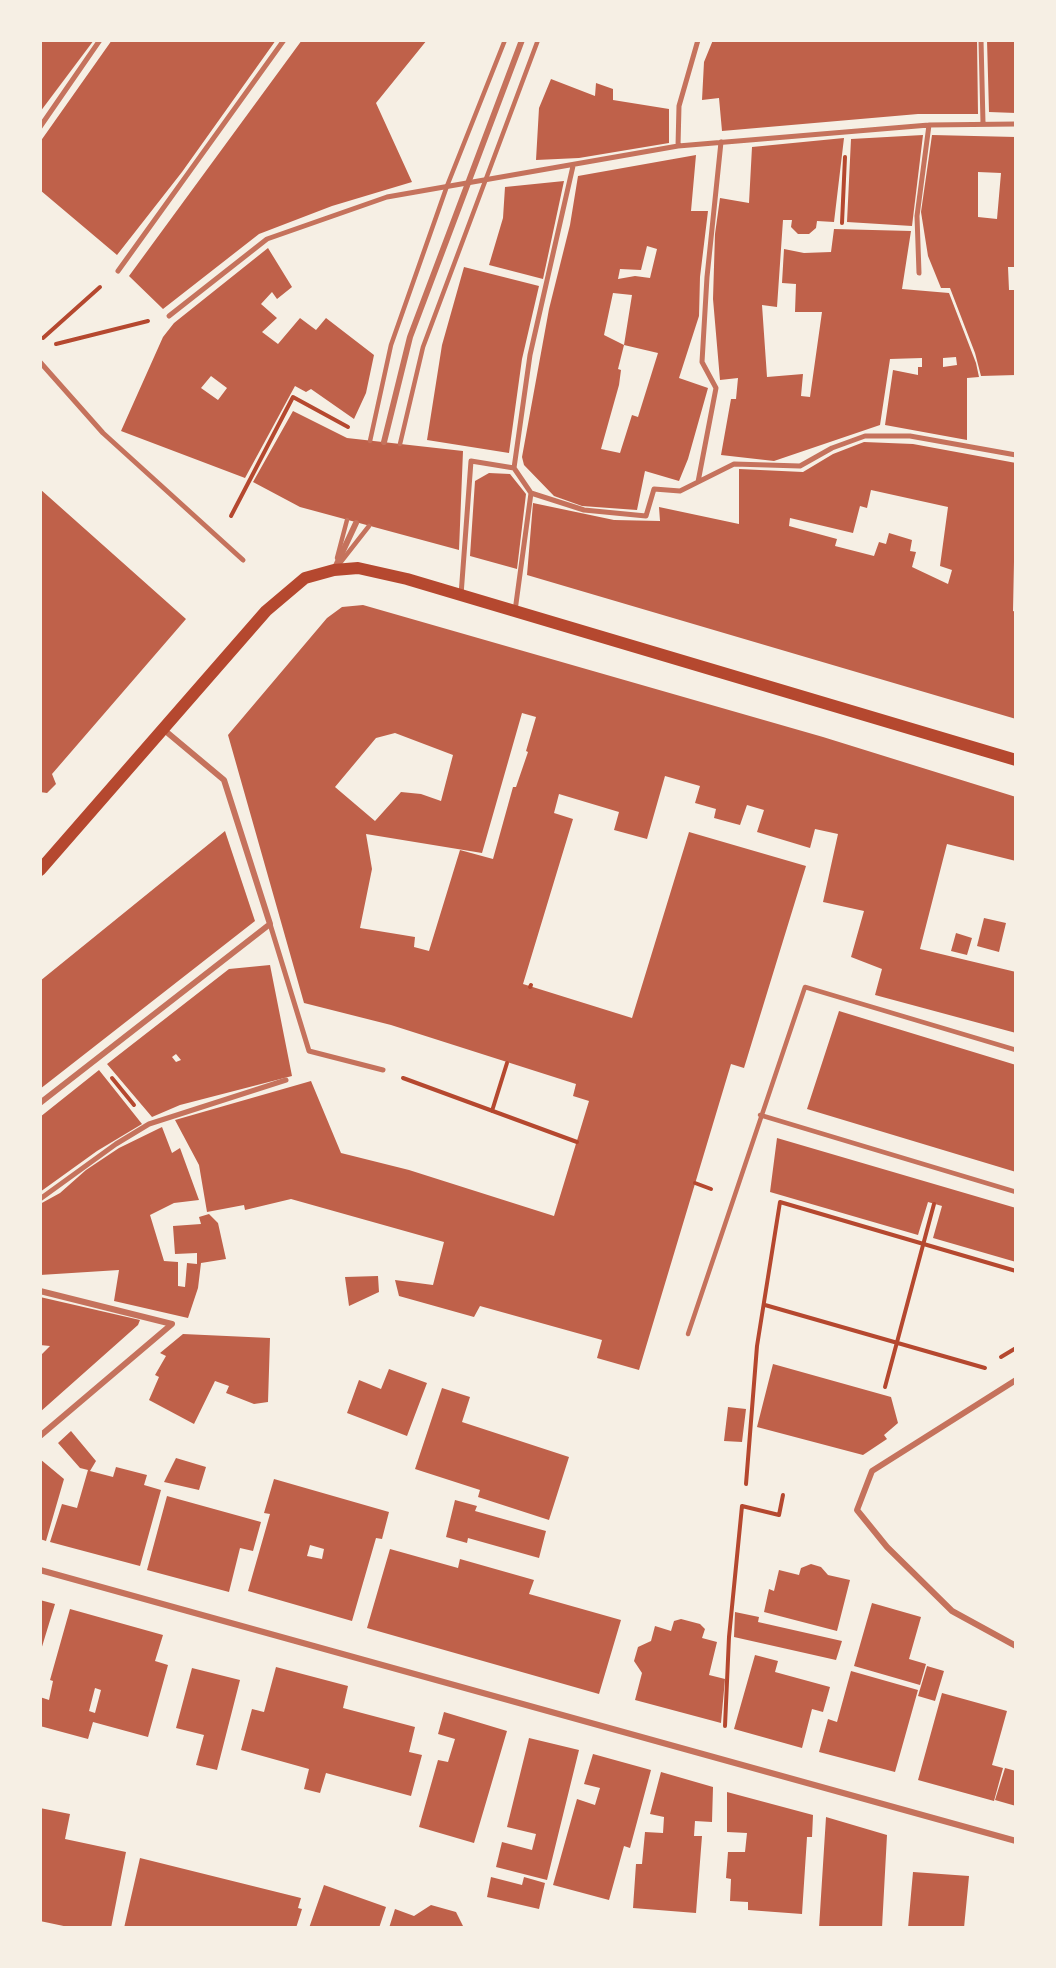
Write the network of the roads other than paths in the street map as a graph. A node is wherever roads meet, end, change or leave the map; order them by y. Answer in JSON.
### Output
{"nodes":[{"id":1,"x":100,"y":40,"type":"edge"},
{"id":2,"x":284,"y":40,"type":"edge"},
{"id":3,"x":505,"y":40,"type":"edge"},
{"id":4,"x":522,"y":40,"type":"edge"},
{"id":5,"x":538,"y":40,"type":"edge"},
{"id":6,"x":698,"y":40,"type":"edge"},
{"id":7,"x":981,"y":40,"type":"edge"},
{"id":8,"x":983,"y":123,"type":"junction"},
{"id":9,"x":1016,"y":124,"type":"edge"},
{"id":10,"x":929,"y":125,"type":"junction"},
{"id":11,"x":40,"y":127,"type":"edge"},
{"id":12,"x":721,"y":142,"type":"junction"},
{"id":13,"x":678,"y":146,"type":"junction"},
{"id":14,"x":573,"y":166,"type":"junction"},
{"id":15,"x":484,"y":181,"type":"junction"},
{"id":16,"x":466,"y":183,"type":"junction"},
{"id":17,"x":447,"y":186,"type":"junction"},
{"id":18,"x":118,"y":271,"type":"road end"},
{"id":19,"x":919,"y":273,"type":"dead end"},
{"id":20,"x":169,"y":316,"type":"road end"},
{"id":21,"x":40,"y":362,"type":"edge"},
{"id":22,"x":370,"y":441,"type":"dead end"},
{"id":23,"x":384,"y":442,"type":"dead end"},
{"id":24,"x":400,"y":444,"type":"dead end"},
{"id":25,"x":1016,"y":455,"type":"edge"},
{"id":26,"x":514,"y":468,"type":"junction"},
{"id":27,"x":698,"y":482,"type":"junction"},
{"id":28,"x":531,"y":493,"type":"junction"},
{"id":29,"x":347,"y":520,"type":"dead end"},
{"id":30,"x":356,"y":523,"type":"dead end"},
{"id":31,"x":369,"y":526,"type":"dead end"},
{"id":32,"x":243,"y":560,"type":"dead end"},
{"id":33,"x":334,"y":570,"type":"junction"},
{"id":34,"x":460,"y":595,"type":"junction"},
{"id":35,"x":515,"y":611,"type":"junction"},
{"id":36,"x":163,"y":729,"type":"junction"},
{"id":37,"x":1016,"y":760,"type":"edge"},
{"id":38,"x":40,"y":870,"type":"edge"},
{"id":39,"x":270,"y":924,"type":"junction"},
{"id":40,"x":1016,"y":1050,"type":"edge"},
{"id":41,"x":383,"y":1070,"type":"road end"},
{"id":42,"x":286,"y":1080,"type":"dead end"},
{"id":43,"x":40,"y":1102,"type":"edge"},
{"id":44,"x":760,"y":1115,"type":"junction"},
{"id":45,"x":1016,"y":1192,"type":"edge"},
{"id":46,"x":40,"y":1198,"type":"edge"},
{"id":47,"x":40,"y":1291,"type":"edge"},
{"id":48,"x":688,"y":1334,"type":"dead end"},
{"id":49,"x":1016,"y":1380,"type":"edge"},
{"id":50,"x":40,"y":1436,"type":"edge"},
{"id":51,"x":40,"y":1570,"type":"edge"},
{"id":52,"x":1016,"y":1646,"type":"edge"},
{"id":53,"x":1016,"y":1841,"type":"edge"}],
"edges":[{"from":1,"to":11,"type":"street"},
{"from":2,"to":18,"type":"street"},
{"from":3,"to":17,"type":"lane"},
{"from":4,"to":16,"type":"street"},
{"from":5,"to":15,"type":"lane"},
{"from":6,"to":13,"type":"street"},
{"from":7,"to":8,"type":"street"},
{"from":8,"to":9,"type":"street"},
{"from":8,"to":10,"type":"street"},
{"from":10,"to":12,"type":"street"},
{"from":10,"to":19,"type":"street"},
{"from":12,"to":13,"type":"street"},
{"from":12,"to":27,"type":"street"},
{"from":13,"to":14,"type":"street"},
{"from":14,"to":15,"type":"street"},
{"from":14,"to":26,"type":"street"},
{"from":15,"to":16,"type":"street"},
{"from":15,"to":24,"type":"lane"},
{"from":16,"to":17,"type":"street"},
{"from":16,"to":23,"type":"street"},
{"from":17,"to":20,"type":"street"},
{"from":17,"to":22,"type":"lane"},
{"from":21,"to":32,"type":"street"},
{"from":25,"to":27,"type":"street"},
{"from":26,"to":28,"type":"street"},
{"from":26,"to":34,"type":"street"},
{"from":27,"to":28,"type":"street"},
{"from":28,"to":35,"type":"street"},
{"from":29,"to":33,"type":"lane"},
{"from":30,"to":33,"type":"street"},
{"from":31,"to":33,"type":"lane"},
{"from":33,"to":34,"type":"main road"},
{"from":33,"to":36,"type":"main road"},
{"from":34,"to":35,"type":"main road"},
{"from":35,"to":37,"type":"main road"},
{"from":36,"to":38,"type":"main road"},
{"from":36,"to":39,"type":"street"},
{"from":39,"to":41,"type":"street"},
{"from":39,"to":43,"type":"street"},
{"from":40,"to":44,"type":"lane"},
{"from":42,"to":46,"type":"street"},
{"from":44,"to":45,"type":"lane"},
{"from":44,"to":48,"type":"lane"},
{"from":47,"to":50,"type":"street"},
{"from":49,"to":52,"type":"street"},
{"from":51,"to":53,"type":"street"}]}
